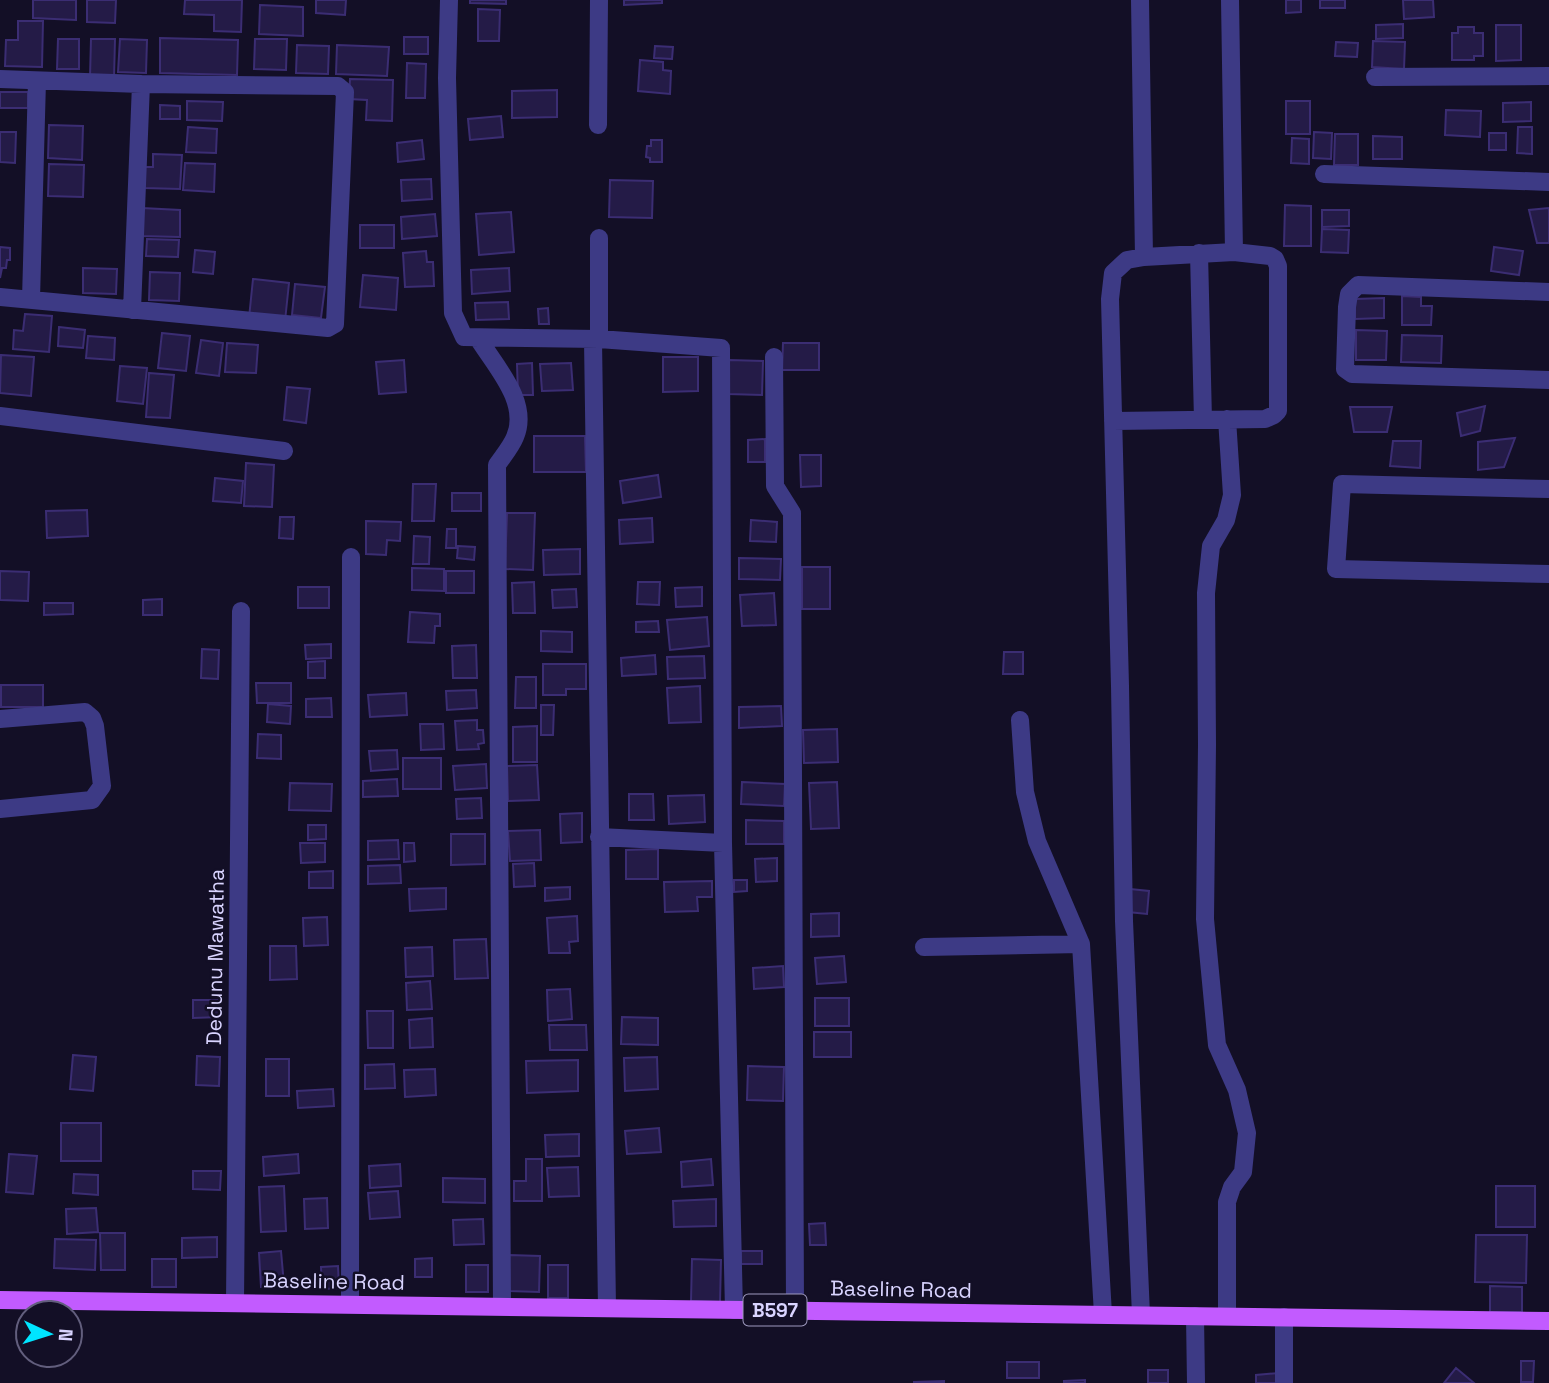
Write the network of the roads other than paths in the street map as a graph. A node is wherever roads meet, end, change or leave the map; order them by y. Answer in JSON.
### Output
{"nodes":[{"id":1,"x":449,"y":0,"type":"edge"},
{"id":2,"x":599,"y":0,"type":"edge"},
{"id":3,"x":1140,"y":0,"type":"edge"},
{"id":4,"x":1230,"y":0,"type":"edge"},
{"id":5,"x":1549,"y":76,"type":"edge"},
{"id":6,"x":1375,"y":77,"type":"dead end"},
{"id":7,"x":0,"y":79,"type":"edge"},
{"id":8,"x":37,"y":80,"type":"junction"},
{"id":9,"x":141,"y":84,"type":"junction"},
{"id":10,"x":598,"y":125,"type":"dead end"},
{"id":11,"x":1324,"y":174,"type":"dead end"},
{"id":12,"x":1549,"y":183,"type":"edge"},
{"id":13,"x":598,"y":238,"type":"dead end"},
{"id":14,"x":1234,"y":252,"type":"junction"},
{"id":15,"x":1199,"y":253,"type":"junction"},
{"id":16,"x":1144,"y":257,"type":"junction"},
{"id":17,"x":1549,"y":292,"type":"edge"},
{"id":18,"x":0,"y":297,"type":"edge"},
{"id":19,"x":31,"y":299,"type":"junction"},
{"id":20,"x":132,"y":310,"type":"junction"},
{"id":21,"x":478,"y":338,"type":"junction"},
{"id":22,"x":596,"y":340,"type":"junction"},
{"id":23,"x":774,"y":357,"type":"dead end"},
{"id":24,"x":1549,"y":380,"type":"edge"},
{"id":25,"x":0,"y":416,"type":"edge"},
{"id":26,"x":1227,"y":419,"type":"junction"},
{"id":27,"x":1203,"y":420,"type":"junction"},
{"id":28,"x":1113,"y":421,"type":"junction"},
{"id":29,"x":284,"y":451,"type":"dead end"},
{"id":30,"x":1549,"y":489,"type":"edge"},
{"id":31,"x":351,"y":557,"type":"dead end"},
{"id":32,"x":1549,"y":574,"type":"edge"},
{"id":33,"x":241,"y":611,"type":"dead end"},
{"id":34,"x":0,"y":719,"type":"edge"},
{"id":35,"x":1020,"y":720,"type":"dead end"},
{"id":36,"x":0,"y":809,"type":"edge"},
{"id":37,"x":599,"y":837,"type":"junction"},
{"id":38,"x":723,"y":843,"type":"junction"},
{"id":39,"x":1081,"y":944,"type":"junction"},
{"id":40,"x":924,"y":947,"type":"dead end"},
{"id":41,"x":0,"y":1300,"type":"edge"},
{"id":42,"x":234,"y":1303,"type":"junction"},
{"id":43,"x":350,"y":1304,"type":"junction"},
{"id":44,"x":502,"y":1306,"type":"junction"},
{"id":45,"x":607,"y":1308,"type":"junction"},
{"id":46,"x":734,"y":1310,"type":"junction"},
{"id":47,"x":795,"y":1311,"type":"junction"},
{"id":48,"x":1103,"y":1314,"type":"junction"},
{"id":49,"x":1141,"y":1315,"type":"junction"},
{"id":50,"x":1195,"y":1316,"type":"junction"},
{"id":51,"x":1227,"y":1316,"type":"junction"},
{"id":52,"x":1283,"y":1317,"type":"junction"},
{"id":53,"x":1549,"y":1321,"type":"edge"},
{"id":54,"x":1196,"y":1383,"type":"edge"},
{"id":55,"x":1284,"y":1383,"type":"edge"}],
"edges":[{"from":1,"to":21,"type":"street"},
{"from":2,"to":10,"type":"street"},
{"from":3,"to":16,"type":"street"},
{"from":4,"to":14,"type":"street"},
{"from":5,"to":6,"type":"street"},
{"from":7,"to":8,"type":"street"},
{"from":8,"to":9,"type":"street"},
{"from":8,"to":19,"type":"street"},
{"from":9,"to":20,"type":"street"},
{"from":9,"to":20,"type":"street"},
{"from":11,"to":12,"type":"street"},
{"from":13,"to":22,"type":"street"},
{"from":14,"to":15,"type":"street"},
{"from":14,"to":26,"type":"street"},
{"from":15,"to":16,"type":"street"},
{"from":15,"to":27,"type":"street"},
{"from":16,"to":28,"type":"street"},
{"from":17,"to":24,"type":"street"},
{"from":18,"to":19,"type":"street"},
{"from":19,"to":20,"type":"street"},
{"from":21,"to":22,"type":"street"},
{"from":21,"to":44,"type":"street"},
{"from":22,"to":37,"type":"street"},
{"from":22,"to":38,"type":"street"},
{"from":23,"to":47,"type":"street"},
{"from":25,"to":29,"type":"street"},
{"from":26,"to":27,"type":"street"},
{"from":26,"to":51,"type":"street"},
{"from":27,"to":28,"type":"street"},
{"from":28,"to":49,"type":"street"},
{"from":30,"to":32,"type":"street"},
{"from":31,"to":43,"type":"street"},
{"from":33,"to":42,"type":"street","name":"Dedunu Mawatha"},
{"from":34,"to":36,"type":"street"},
{"from":35,"to":39,"type":"street"},
{"from":37,"to":38,"type":"street"},
{"from":37,"to":45,"type":"street"},
{"from":38,"to":46,"type":"street"},
{"from":39,"to":40,"type":"street"},
{"from":39,"to":48,"type":"street"},
{"from":41,"to":42,"type":"main road","name":"Baseline Road","number":"B597"},
{"from":42,"to":43,"type":"main road","name":"Baseline Road","number":"B597"},
{"from":43,"to":44,"type":"main road","name":"Baseline Road","number":"B597"},
{"from":44,"to":45,"type":"main road","name":"Baseline Road","number":"B597"},
{"from":45,"to":46,"type":"main road","name":"Baseline Road","number":"B597"},
{"from":46,"to":47,"type":"main road","name":"Baseline Road","number":"B597"},
{"from":47,"to":48,"type":"main road","name":"Baseline Road","number":"B597"},
{"from":48,"to":49,"type":"main road","name":"Baseline Road","number":"B597"},
{"from":49,"to":50,"type":"main road","name":"Baseline Road","number":"B597"},
{"from":50,"to":51,"type":"main road","name":"Baseline Road","number":"B597"},
{"from":50,"to":54,"type":"street"},
{"from":51,"to":52,"type":"main road","name":"Baseline Road","number":"B597"},
{"from":52,"to":53,"type":"main road","name":"Baseline Road","number":"B597"},
{"from":52,"to":55,"type":"street"}]}
